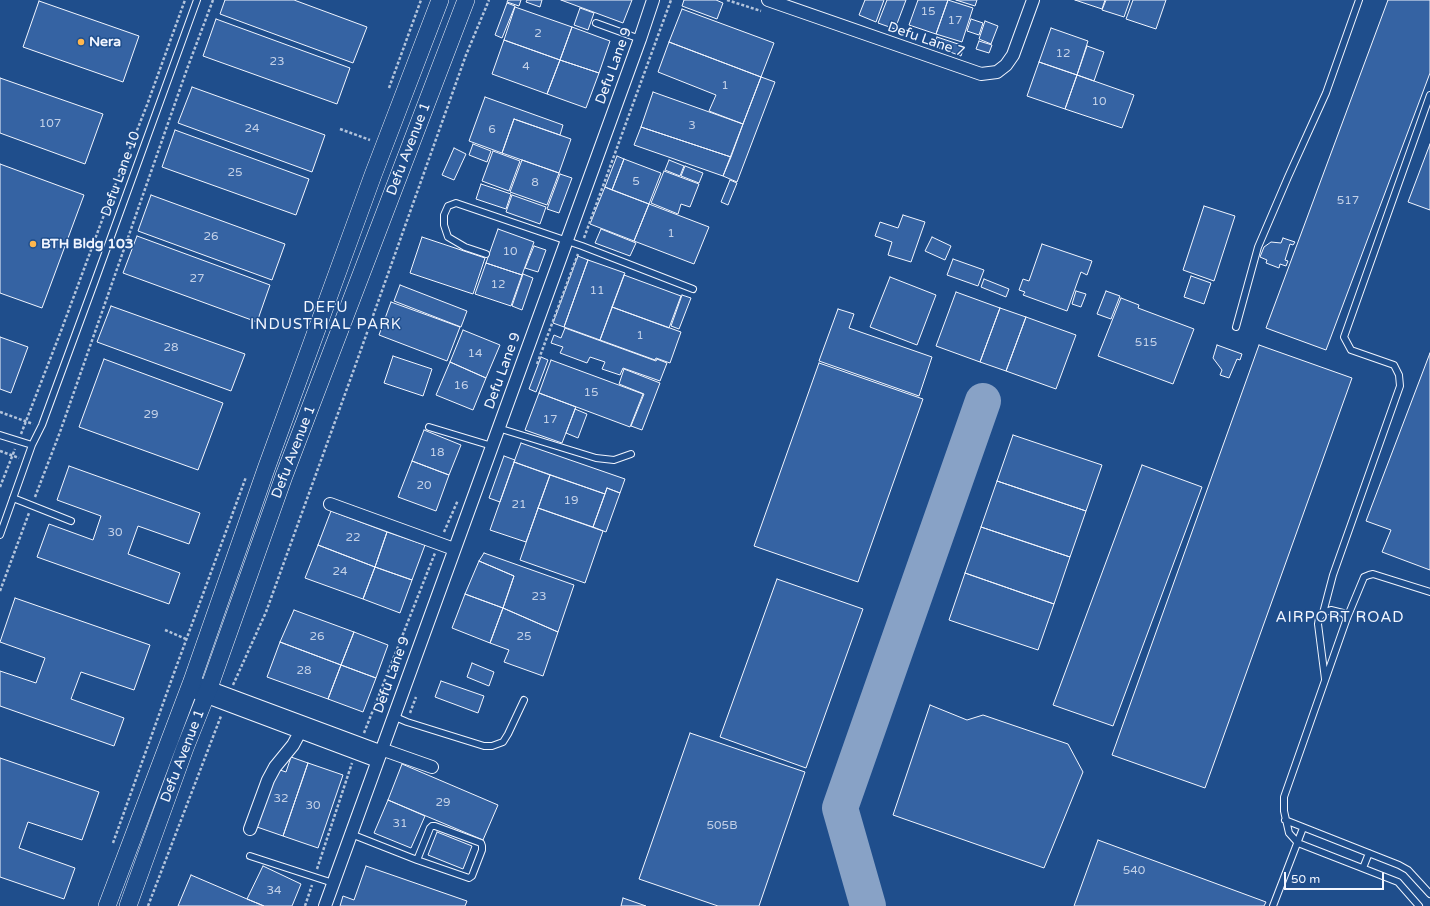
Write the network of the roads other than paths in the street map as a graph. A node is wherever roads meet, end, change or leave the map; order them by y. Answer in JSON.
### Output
{"nodes":[{"id":1,"x":197,"y":0,"type":"edge"},
{"id":2,"x":440,"y":0,"type":"edge"},
{"id":3,"x":466,"y":0,"type":"edge"},
{"id":4,"x":653,"y":0,"type":"edge"},
{"id":5,"x":768,"y":0,"type":"edge"},
{"id":6,"x":1033,"y":0,"type":"edge"},
{"id":7,"x":1359,"y":0,"type":"edge"},
{"id":8,"x":596,"y":23,"type":"dead end"},
{"id":9,"x":640,"y":39,"type":"junction"},
{"id":10,"x":1430,"y":95,"type":"edge"},
{"id":11,"x":566,"y":241,"type":"junction"},
{"id":12,"x":486,"y":254,"type":"dead end"},
{"id":13,"x":694,"y":289,"type":"dead end"},
{"id":14,"x":1236,"y":327,"type":"dead end"},
{"id":15,"x":429,"y":427,"type":"dead end"},
{"id":16,"x":498,"y":428,"type":"junction"},
{"id":17,"x":0,"y":435,"type":"edge"},
{"id":18,"x":32,"y":445,"type":"junction"},
{"id":19,"x":492,"y":446,"type":"junction"},
{"id":20,"x":631,"y":454,"type":"dead end"},
{"id":21,"x":13,"y":498,"type":"junction"},
{"id":22,"x":330,"y":504,"type":"dead end"},
{"id":23,"x":71,"y":521,"type":"dead end"},
{"id":24,"x":0,"y":535,"type":"edge"},
{"id":25,"x":454,"y":549,"type":"junction"},
{"id":26,"x":1430,"y":592,"type":"edge"},
{"id":27,"x":1323,"y":613,"type":"junction"},
{"id":28,"x":1347,"y":618,"type":"junction"},
{"id":29,"x":1325,"y":681,"type":"junction"},
{"id":30,"x":190,"y":686,"type":"junction"},
{"id":31,"x":207,"y":692,"type":"junction"},
{"id":32,"x":227,"y":699,"type":"junction"},
{"id":33,"x":524,"y":700,"type":"dead end"},
{"id":34,"x":393,"y":716,"type":"junction"},
{"id":35,"x":300,"y":732,"type":"junction"},
{"id":36,"x":358,"y":748,"type":"junction"},
{"id":37,"x":380,"y":754,"type":"junction"},
{"id":38,"x":432,"y":768,"type":"dead end"},
{"id":39,"x":1285,"y":820,"type":"junction"},
{"id":40,"x":1303,"y":828,"type":"junction"},
{"id":41,"x":250,"y":829,"type":"dead end"},
{"id":42,"x":351,"y":834,"type":"junction"},
{"id":43,"x":1298,"y":843,"type":"junction"},
{"id":44,"x":1369,"y":853,"type":"junction"},
{"id":45,"x":250,"y":856,"type":"dead end"},
{"id":46,"x":417,"y":860,"type":"junction"},
{"id":47,"x":1363,"y":868,"type":"junction"},
{"id":48,"x":333,"y":883,"type":"junction"},
{"id":49,"x":1430,"y":894,"type":"edge"},
{"id":50,"x":107,"y":906,"type":"edge"},
{"id":51,"x":128,"y":906,"type":"edge"},
{"id":52,"x":325,"y":906,"type":"edge"},
{"id":53,"x":1273,"y":906,"type":"edge"},
{"id":54,"x":1419,"y":906,"type":"edge"}],
"edges":[{"from":1,"to":18,"type":"lane","name":"Defu Lane 10"},
{"from":2,"to":30,"type":"main road","name":"Defu Avenue 1"},
{"from":3,"to":31,"type":"main road","name":"Defu Avenue 1"},
{"from":4,"to":9,"type":"street","name":"Defu Lane 9"},
{"from":5,"to":6,"type":"street","name":"Defu Lane 7"},
{"from":7,"to":14,"type":"lane"},
{"from":8,"to":9,"type":"lane"},
{"from":9,"to":11,"type":"street","name":"Defu Lane 9"},
{"from":10,"to":27,"type":"lane"},
{"from":11,"to":12,"type":"lane"},
{"from":11,"to":13,"type":"lane"},
{"from":11,"to":16,"type":"street","name":"Defu Lane 9"},
{"from":15,"to":19,"type":"lane"},
{"from":16,"to":19,"type":"street","name":"Defu Lane 9"},
{"from":16,"to":20,"type":"lane"},
{"from":17,"to":18,"type":"lane"},
{"from":18,"to":21,"type":"lane","name":"Defu Lane 10"},
{"from":19,"to":25,"type":"street","name":"Defu Lane 9"},
{"from":21,"to":23,"type":"lane"},
{"from":21,"to":24,"type":"lane","name":"Defu Lane 10"},
{"from":22,"to":25,"type":"street"},
{"from":25,"to":34,"type":"street","name":"Defu Lane 9"},
{"from":26,"to":28,"type":"lane"},
{"from":27,"to":28,"type":"lane"},
{"from":27,"to":29,"type":"lane"},
{"from":28,"to":29,"type":"lane"},
{"from":29,"to":39,"type":"lane"},
{"from":30,"to":31,"type":"street"},
{"from":30,"to":50,"type":"main road","name":"Defu Avenue 1"},
{"from":31,"to":32,"type":"street"},
{"from":31,"to":51,"type":"main road","name":"Defu Avenue 1"},
{"from":32,"to":35,"type":"street"},
{"from":32,"to":36,"type":"street"},
{"from":33,"to":34,"type":"lane"},
{"from":34,"to":37,"type":"street","name":"Defu Lane 9"},
{"from":35,"to":36,"type":"street"},
{"from":35,"to":41,"type":"street"},
{"from":36,"to":37,"type":"street"},
{"from":37,"to":38,"type":"street"},
{"from":37,"to":42,"type":"street","name":"Defu Lane 9"},
{"from":39,"to":40,"type":"lane"},
{"from":39,"to":43,"type":"lane"},
{"from":40,"to":43,"type":"lane"},
{"from":40,"to":44,"type":"lane"},
{"from":42,"to":46,"type":"lane"},
{"from":42,"to":48,"type":"street","name":"Defu Lane 9"},
{"from":43,"to":47,"type":"lane"},
{"from":43,"to":53,"type":"lane"},
{"from":44,"to":47,"type":"lane"},
{"from":44,"to":49,"type":"lane"},
{"from":45,"to":48,"type":"lane"},
{"from":46,"to":46,"type":"lane"},
{"from":47,"to":54,"type":"lane"},
{"from":48,"to":52,"type":"street","name":"Defu Lane 9"}]}
